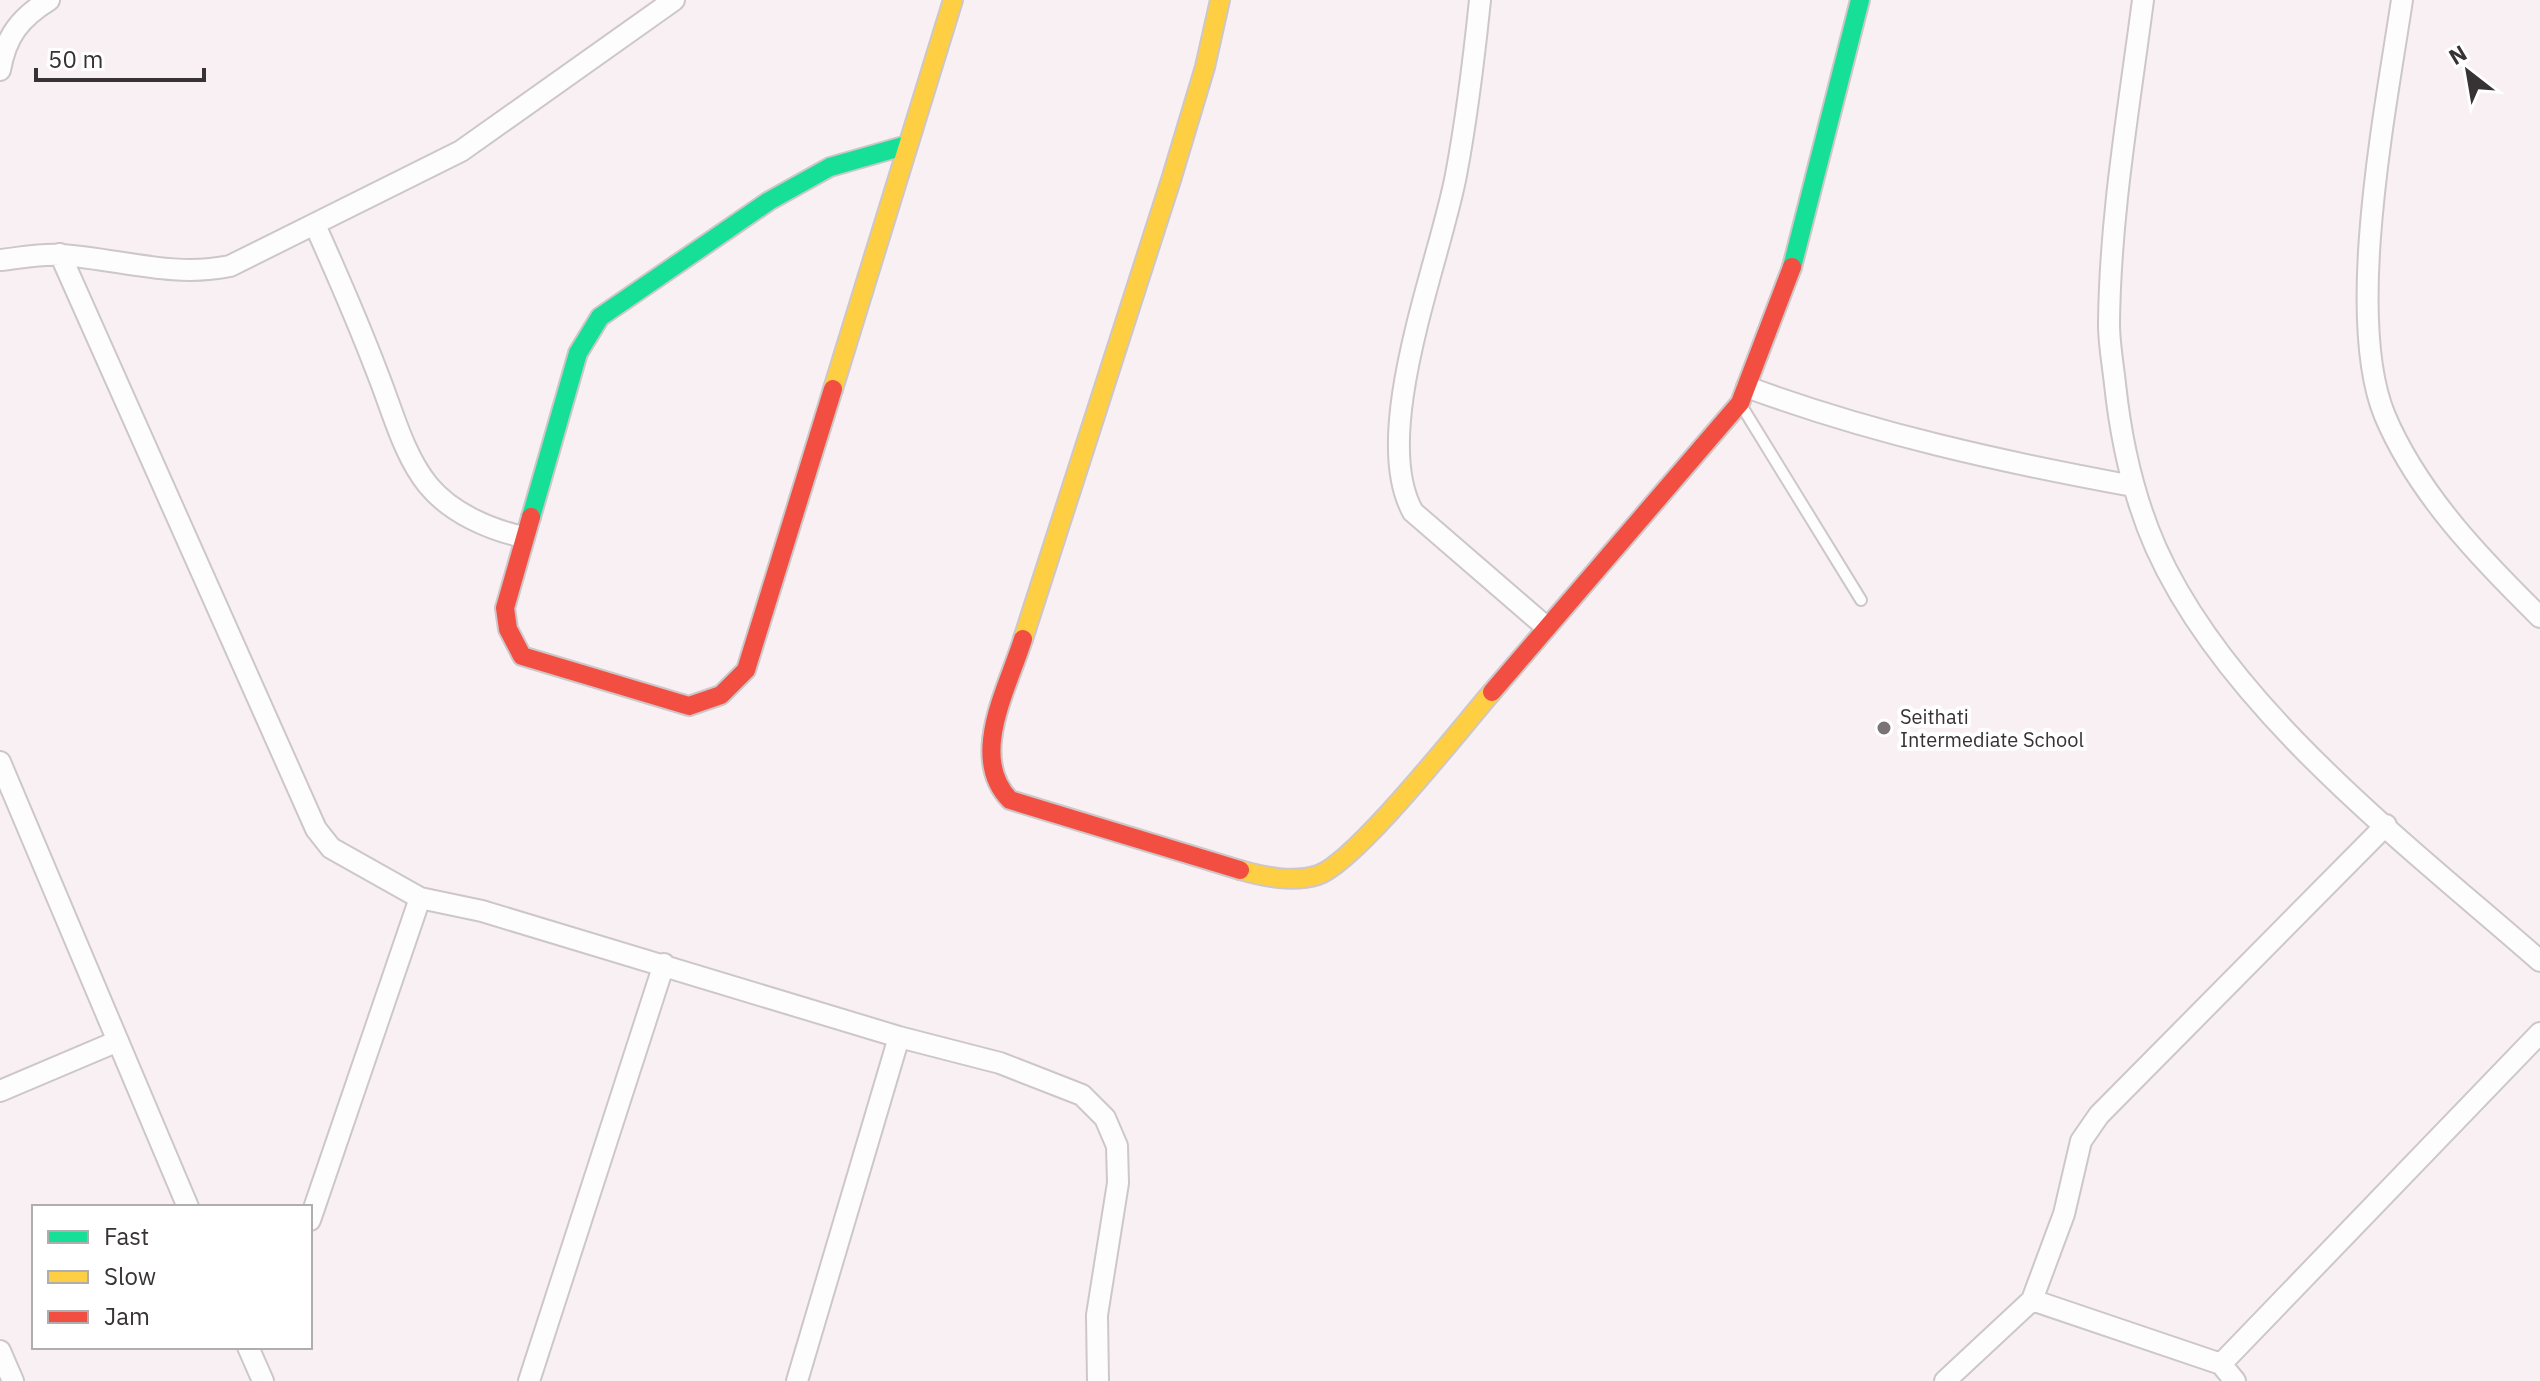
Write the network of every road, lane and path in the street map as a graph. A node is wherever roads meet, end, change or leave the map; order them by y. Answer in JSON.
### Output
{"nodes":[{"id":1,"x":49,"y":0,"type":"edge"},
{"id":2,"x":674,"y":0,"type":"edge"},
{"id":3,"x":953,"y":0,"type":"edge"},
{"id":4,"x":1220,"y":0,"type":"edge"},
{"id":5,"x":1480,"y":0,"type":"edge"},
{"id":6,"x":1860,"y":0,"type":"edge"},
{"id":7,"x":2143,"y":0,"type":"edge"},
{"id":8,"x":2402,"y":0,"type":"edge"},
{"id":9,"x":0,"y":70,"type":"edge"},
{"id":10,"x":907,"y":145,"type":"junction"},
{"id":11,"x":315,"y":225,"type":"junction"},
{"id":12,"x":60,"y":254,"type":"junction"},
{"id":13,"x":0,"y":260,"type":"edge"},
{"id":14,"x":1743,"y":395,"type":"junction"},
{"id":15,"x":2133,"y":486,"type":"junction"},
{"id":16,"x":524,"y":537,"type":"junction"},
{"id":17,"x":1861,"y":600,"type":"dead end"},
{"id":18,"x":2540,"y":617,"type":"edge"},
{"id":19,"x":1545,"y":626,"type":"junction"},
{"id":20,"x":0,"y":762,"type":"edge"},
{"id":21,"x":2386,"y":825,"type":"junction"},
{"id":22,"x":420,"y":898,"type":"junction"},
{"id":23,"x":2540,"y":961,"type":"edge"},
{"id":24,"x":664,"y":964,"type":"junction"},
{"id":25,"x":2540,"y":1033,"type":"edge"},
{"id":26,"x":899,"y":1037,"type":"junction"},
{"id":27,"x":118,"y":1041,"type":"junction"},
{"id":28,"x":0,"y":1091,"type":"edge"},
{"id":29,"x":187,"y":1205,"type":"edge"},
{"id":30,"x":312,"y":1214,"type":"edge"},
{"id":31,"x":2032,"y":1300,"type":"junction"},
{"id":32,"x":249,"y":1349,"type":"edge"},
{"id":33,"x":0,"y":1351,"type":"edge"},
{"id":34,"x":2221,"y":1364,"type":"junction"},
{"id":35,"x":13,"y":1381,"type":"edge"},
{"id":36,"x":263,"y":1381,"type":"edge"},
{"id":37,"x":529,"y":1381,"type":"edge"},
{"id":38,"x":797,"y":1381,"type":"edge"},
{"id":39,"x":1098,"y":1381,"type":"edge"},
{"id":40,"x":1945,"y":1381,"type":"edge"},
{"id":41,"x":2235,"y":1381,"type":"edge"}],
"edges":[{"from":1,"to":9,"type":"street"},
{"from":2,"to":11,"type":"street"},
{"from":3,"to":10,"type":"street"},
{"from":4,"to":19,"type":"street"},
{"from":5,"to":19,"type":"street"},
{"from":6,"to":14,"type":"street"},
{"from":7,"to":15,"type":"street"},
{"from":8,"to":18,"type":"street"},
{"from":10,"to":16,"type":"street"},
{"from":10,"to":16,"type":"street"},
{"from":11,"to":12,"type":"street"},
{"from":11,"to":16,"type":"street"},
{"from":12,"to":13,"type":"street"},
{"from":12,"to":22,"type":"street"},
{"from":14,"to":15,"type":"street"},
{"from":14,"to":17,"type":"lane"},
{"from":14,"to":19,"type":"street"},
{"from":15,"to":21,"type":"street"},
{"from":20,"to":27,"type":"street"},
{"from":21,"to":23,"type":"street"},
{"from":21,"to":31,"type":"street"},
{"from":22,"to":24,"type":"street"},
{"from":22,"to":30,"type":"street"},
{"from":24,"to":26,"type":"street"},
{"from":24,"to":37,"type":"street"},
{"from":25,"to":34,"type":"street"},
{"from":26,"to":38,"type":"street"},
{"from":26,"to":39,"type":"street"},
{"from":27,"to":28,"type":"street"},
{"from":27,"to":29,"type":"street"},
{"from":31,"to":34,"type":"street"},
{"from":31,"to":40,"type":"street"},
{"from":32,"to":36,"type":"street"},
{"from":33,"to":35,"type":"street"},
{"from":34,"to":41,"type":"street"}]}
